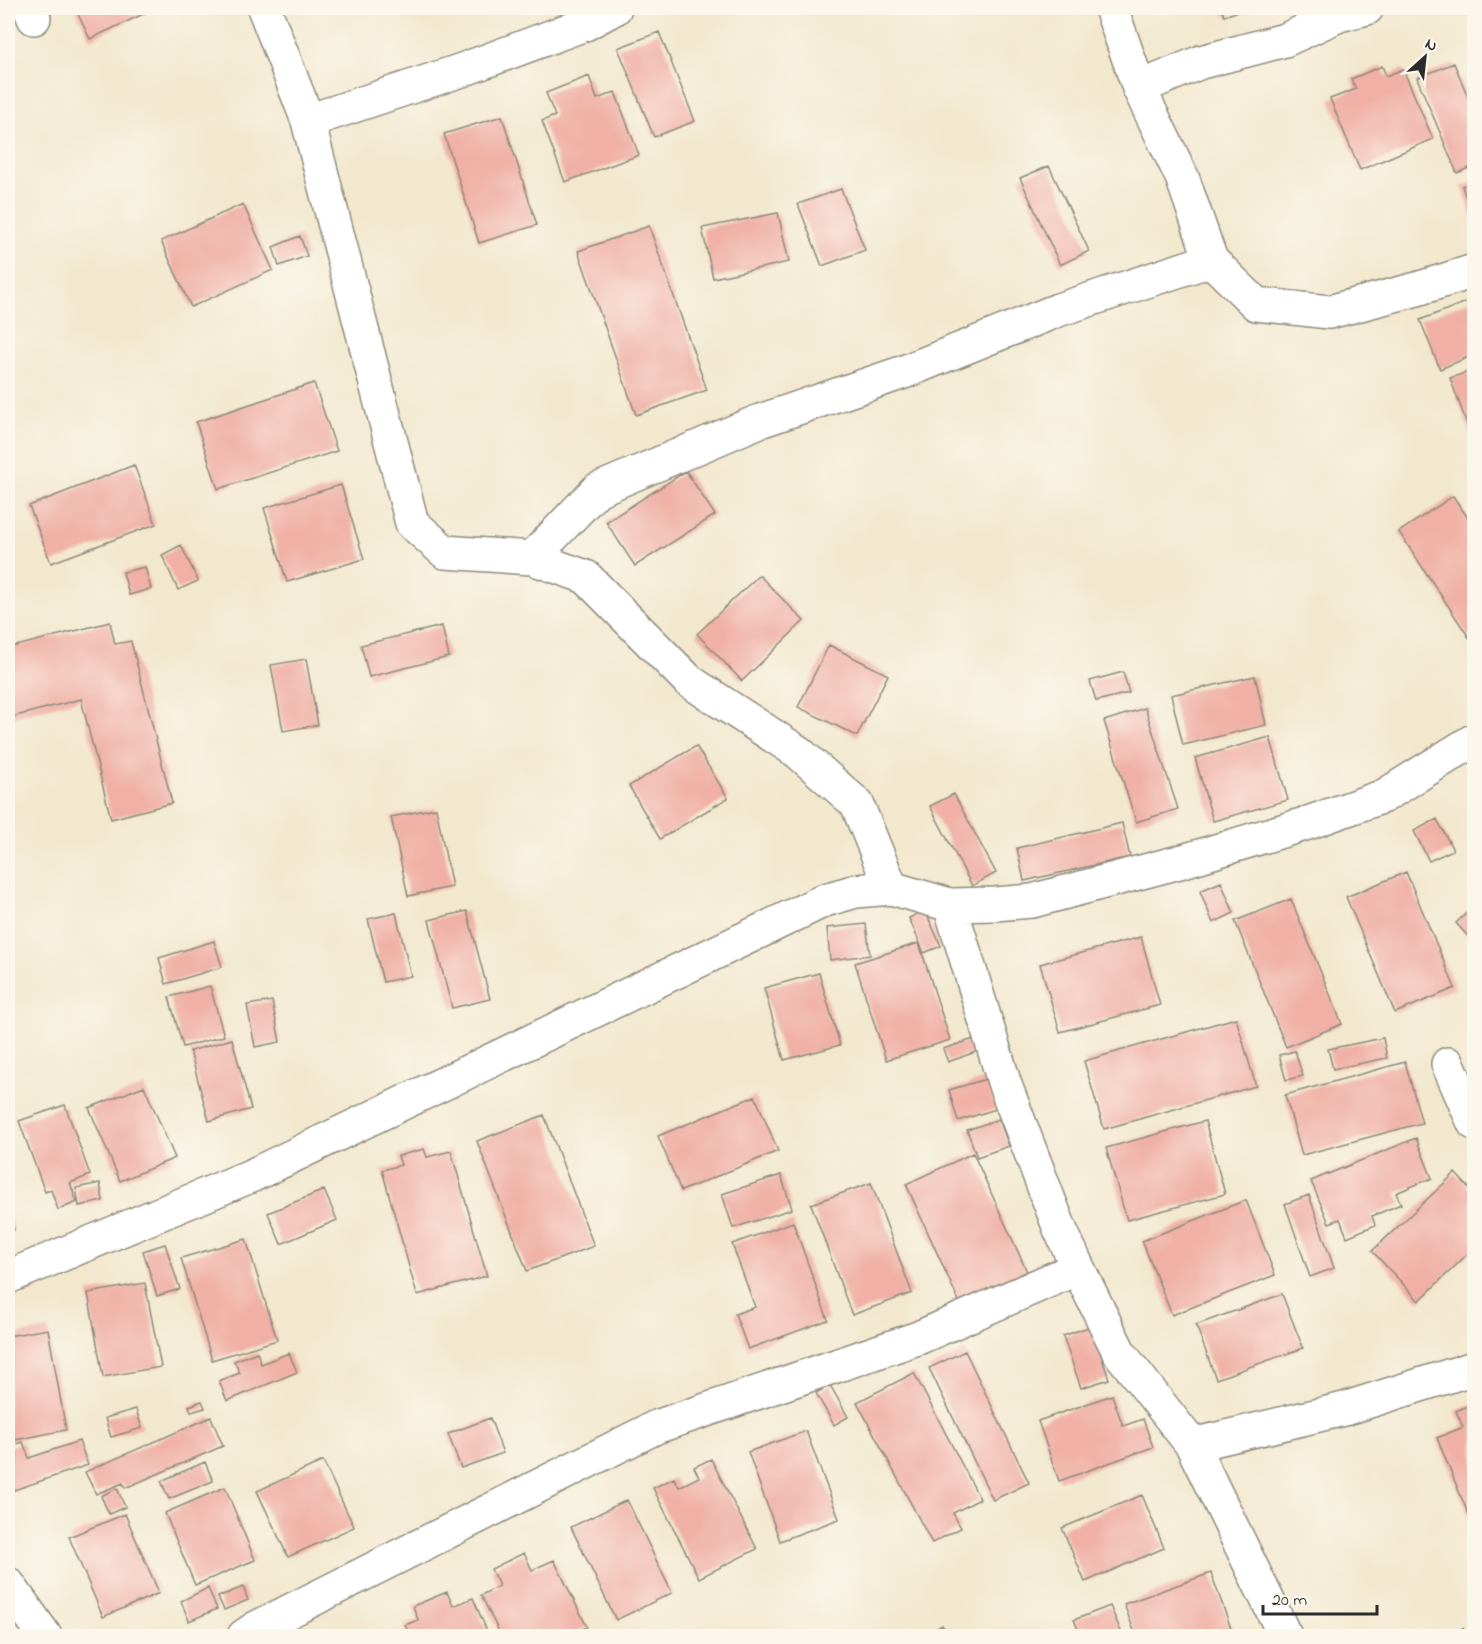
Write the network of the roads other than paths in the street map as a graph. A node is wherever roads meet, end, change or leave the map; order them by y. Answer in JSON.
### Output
{"nodes":[{"id":1,"x":264,"y":8,"type":"edge"},
{"id":2,"x":615,"y":8,"type":"edge"},
{"id":3,"x":1111,"y":8,"type":"edge"},
{"id":4,"x":1367,"y":8,"type":"edge"},
{"id":5,"x":1139,"y":88,"type":"junction"},
{"id":6,"x":308,"y":121,"type":"junction"},
{"id":7,"x":1211,"y":260,"type":"junction"},
{"id":8,"x":1474,"y":271,"type":"edge"},
{"id":9,"x":532,"y":558,"type":"junction"},
{"id":10,"x":1474,"y":740,"type":"edge"},
{"id":11,"x":891,"y":888,"type":"junction"},
{"id":12,"x":950,"y":905,"type":"junction"},
{"id":13,"x":1448,"y":1065,"type":"dead end"},
{"id":14,"x":1474,"y":1123,"type":"edge"},
{"id":15,"x":1078,"y":1268,"type":"junction"},
{"id":16,"x":8,"y":1277,"type":"edge"},
{"id":17,"x":1474,"y":1368,"type":"edge"},
{"id":18,"x":1192,"y":1445,"type":"junction"},
{"id":19,"x":8,"y":1584,"type":"edge"},
{"id":20,"x":45,"y":1636,"type":"edge"},
{"id":21,"x":244,"y":1636,"type":"edge"},
{"id":22,"x":1285,"y":1636,"type":"edge"}],
"edges":[{"from":1,"to":6,"type":"street"},
{"from":2,"to":6,"type":"street"},
{"from":3,"to":5,"type":"street"},
{"from":4,"to":5,"type":"street"},
{"from":5,"to":7,"type":"street"},
{"from":6,"to":9,"type":"street"},
{"from":7,"to":8,"type":"street"},
{"from":7,"to":9,"type":"street"},
{"from":9,"to":11,"type":"street"},
{"from":10,"to":12,"type":"street"},
{"from":11,"to":12,"type":"street"},
{"from":11,"to":16,"type":"street"},
{"from":12,"to":15,"type":"street"},
{"from":13,"to":14,"type":"street"},
{"from":15,"to":18,"type":"street"},
{"from":15,"to":21,"type":"street"},
{"from":17,"to":18,"type":"street"},
{"from":18,"to":22,"type":"street"},
{"from":19,"to":20,"type":"street"}]}
